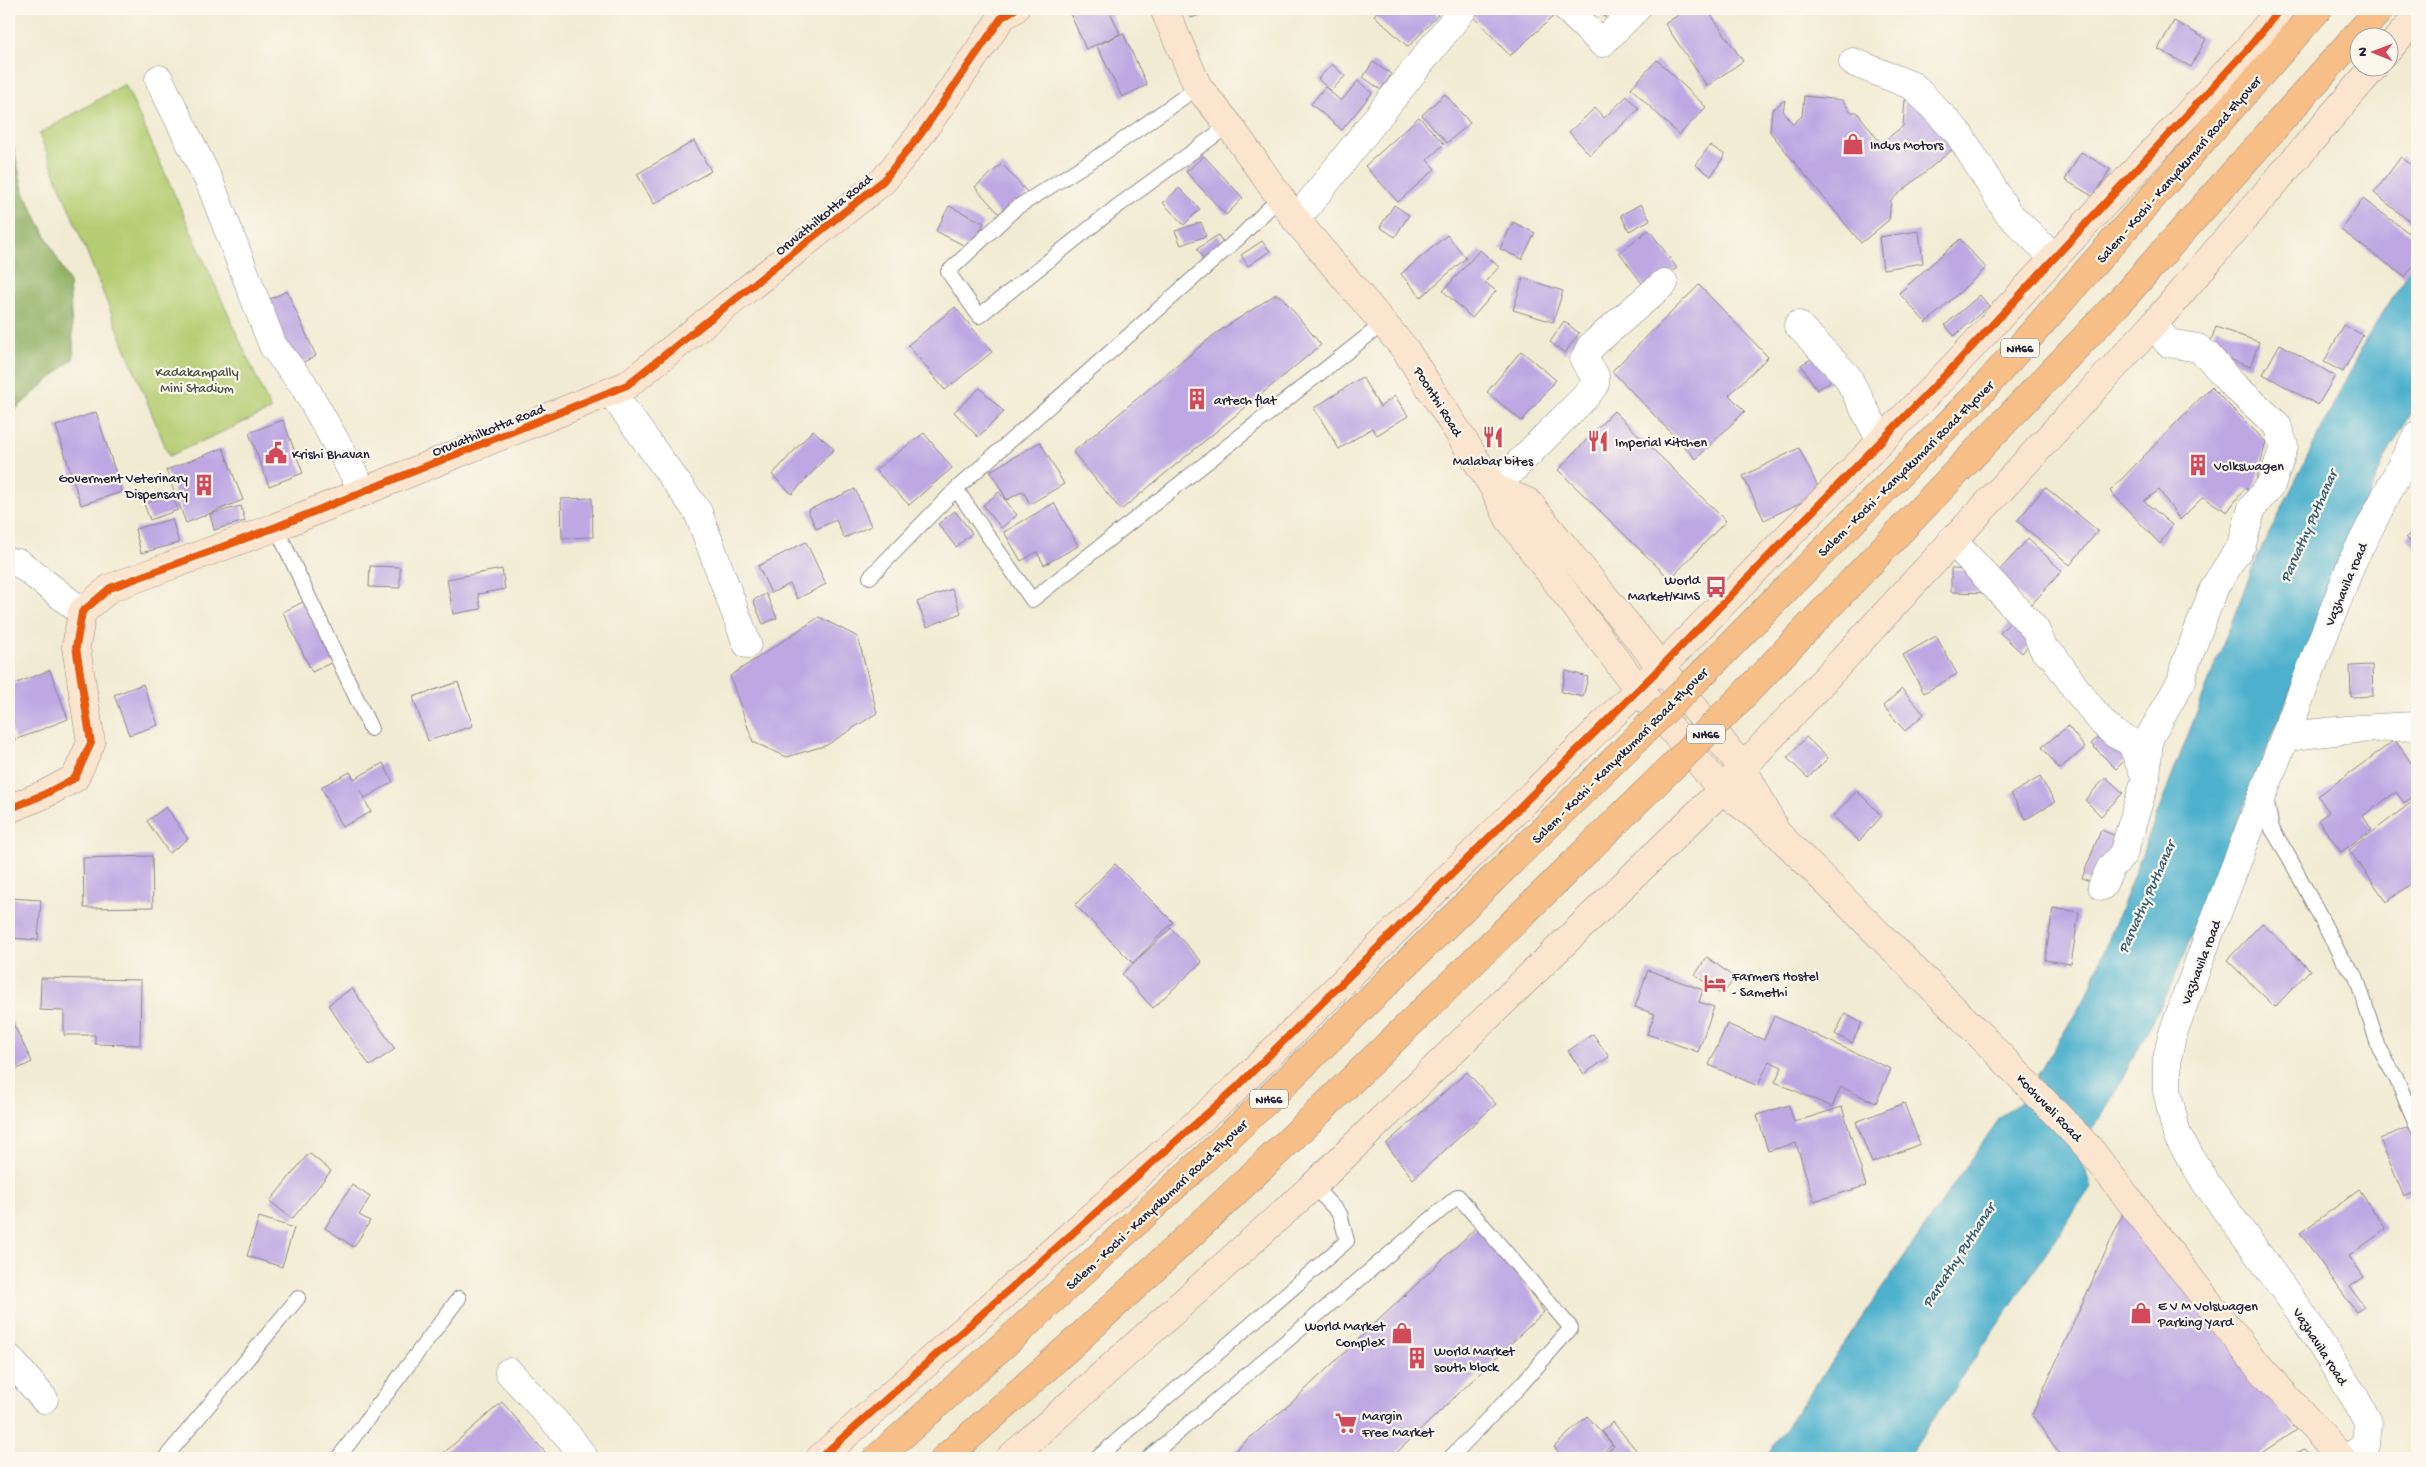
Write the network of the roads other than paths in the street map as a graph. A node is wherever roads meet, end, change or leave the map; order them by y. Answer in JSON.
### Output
{"nodes":[{"id":1,"x":1015,"y":9,"type":"edge"},
{"id":2,"x":1164,"y":9,"type":"edge"},
{"id":3,"x":1567,"y":9,"type":"edge"},
{"id":4,"x":1636,"y":9,"type":"edge"},
{"id":5,"x":2280,"y":9,"type":"edge"},
{"id":6,"x":2318,"y":9,"type":"edge"},
{"id":7,"x":2380,"y":9,"type":"edge"},
{"id":8,"x":1458,"y":11,"type":"edge"},
{"id":9,"x":2417,"y":16,"type":"edge"},
{"id":10,"x":2398,"y":38,"type":"edge"},
{"id":11,"x":1853,"y":62,"type":"dead end"},
{"id":12,"x":2364,"y":78,"type":"edge"},
{"id":13,"x":159,"y":80,"type":"dead end"},
{"id":14,"x":1198,"y":87,"type":"junction"},
{"id":15,"x":1229,"y":125,"type":"junction"},
{"id":16,"x":1280,"y":197,"type":"junction"},
{"id":17,"x":1296,"y":220,"type":"junction"},
{"id":18,"x":2054,"y":258,"type":"junction"},
{"id":19,"x":1664,"y":283,"type":"dead end"},
{"id":20,"x":1385,"y":322,"type":"junction"},
{"id":21,"x":2154,"y":324,"type":"junction"},
{"id":22,"x":1798,"y":325,"type":"dead end"},
{"id":23,"x":611,"y":392,"type":"junction"},
{"id":24,"x":1881,"y":441,"type":"junction"},
{"id":25,"x":2415,"y":444,"type":"edge"},
{"id":26,"x":1494,"y":488,"type":"junction"},
{"id":27,"x":956,"y":489,"type":"junction"},
{"id":28,"x":364,"y":492,"type":"junction"},
{"id":29,"x":276,"y":527,"type":"junction"},
{"id":30,"x":1952,"y":540,"type":"junction"},
{"id":31,"x":9,"y":562,"type":"edge"},
{"id":32,"x":870,"y":577,"type":"dead end"},
{"id":33,"x":82,"y":612,"type":"junction"},
{"id":34,"x":747,"y":644,"type":"dead end"},
{"id":35,"x":1661,"y":667,"type":"junction"},
{"id":36,"x":1639,"y":690,"type":"junction"},
{"id":37,"x":2417,"y":728,"type":"edge"},
{"id":38,"x":371,"y":729,"type":"dead end"},
{"id":39,"x":2284,"y":738,"type":"junction"},
{"id":40,"x":1743,"y":768,"type":"junction"},
{"id":41,"x":2146,"y":778,"type":"junction"},
{"id":42,"x":2265,"y":789,"type":"junction"},
{"id":43,"x":1722,"y":790,"type":"junction"},
{"id":44,"x":9,"y":809,"type":"edge"},
{"id":45,"x":1776,"y":832,"type":"junction"},
{"id":46,"x":2102,"y":886,"type":"dead end"},
{"id":47,"x":2417,"y":1127,"type":"edge"},
{"id":48,"x":1313,"y":1186,"type":"junction"},
{"id":49,"x":298,"y":1298,"type":"dead end"},
{"id":50,"x":459,"y":1298,"type":"dead end"},
{"id":51,"x":9,"y":1358,"type":"edge"},
{"id":52,"x":509,"y":1372,"type":"dead end"},
{"id":53,"x":44,"y":1399,"type":"dead end"},
{"id":54,"x":165,"y":1458,"type":"edge"},
{"id":55,"x":338,"y":1458,"type":"edge"},
{"id":56,"x":584,"y":1458,"type":"edge"},
{"id":57,"x":820,"y":1458,"type":"edge"},
{"id":58,"x":877,"y":1458,"type":"edge"},
{"id":59,"x":945,"y":1458,"type":"edge"},
{"id":60,"x":1010,"y":1458,"type":"edge"},
{"id":61,"x":1097,"y":1458,"type":"edge"},
{"id":62,"x":1148,"y":1458,"type":"edge"},
{"id":63,"x":1450,"y":1458,"type":"edge"},
{"id":64,"x":2342,"y":1458,"type":"edge"},
{"id":65,"x":2348,"y":1458,"type":"edge"}],
"edges":[{"from":1,"to":23,"type":"street","name":"Oruvathilkotta Road"},
{"from":2,"to":14,"type":"street","name":"Poonthi Road"},
{"from":3,"to":4,"type":"street"},
{"from":5,"to":18,"type":"street"},
{"from":6,"to":58,"type":"highway","name":"Salem - Kochi - Kanyakumari Road Flyover","number":"NH66","bridge":true},
{"from":7,"to":59,"type":"highway","number":"NH66","bridge":true},
{"from":8,"to":17,"type":"street"},
{"from":9,"to":10,"type":"street"},
{"from":11,"to":18,"type":"street"},
{"from":12,"to":21,"type":"street"},
{"from":13,"to":28,"type":"street"},
{"from":14,"to":15,"type":"street","name":"Poonthi Road"},
{"from":14,"to":15,"type":"lane"},
{"from":15,"to":16,"type":"street","name":"Poonthi Road"},
{"from":16,"to":17,"type":"street","name":"Poonthi Road"},
{"from":16,"to":27,"type":"lane"},
{"from":17,"to":20,"type":"street","name":"Poonthi Road"},
{"from":18,"to":24,"type":"street"},
{"from":19,"to":26,"type":"street"},
{"from":20,"to":26,"type":"street","name":"Poonthi Road"},
{"from":20,"to":27,"type":"lane"},
{"from":21,"to":30,"type":"street"},
{"from":21,"to":41,"type":"street"},
{"from":22,"to":24,"type":"street"},
{"from":23,"to":28,"type":"street","name":"Oruvathilkotta Road"},
{"from":23,"to":34,"type":"street"},
{"from":24,"to":35,"type":"street"},
{"from":25,"to":39,"type":"street","name":"Vazhavila road"},
{"from":26,"to":35,"type":"street"},
{"from":26,"to":36,"type":"street","name":"Poonthi Road"},
{"from":27,"to":32,"type":"lane"},
{"from":28,"to":29,"type":"street","name":"Oruvathilkotta Road"},
{"from":29,"to":33,"type":"street","name":"Oruvathilkotta Road"},
{"from":29,"to":38,"type":"lane"},
{"from":30,"to":40,"type":"street"},
{"from":30,"to":41,"type":"street"},
{"from":31,"to":33,"type":"street"},
{"from":33,"to":44,"type":"street"},
{"from":35,"to":36,"type":"street"},
{"from":35,"to":40,"type":"street"},
{"from":36,"to":43,"type":"street","name":"Poonthi Road"},
{"from":36,"to":57,"type":"street"},
{"from":37,"to":39,"type":"street"},
{"from":39,"to":42,"type":"street","name":"Vazhavila road"},
{"from":40,"to":43,"type":"street"},
{"from":40,"to":45,"type":"street"},
{"from":41,"to":46,"type":"street"},
{"from":42,"to":47,"type":"lane"},
{"from":42,"to":65,"type":"street","name":"Vazhavila road"},
{"from":43,"to":45,"type":"street","name":"Kochuveli Road"},
{"from":43,"to":48,"type":"street"},
{"from":45,"to":64,"type":"street","name":"Kochuveli Road"},
{"from":48,"to":60,"type":"street"},
{"from":48,"to":61,"type":"lane"},
{"from":49,"to":54,"type":"lane"},
{"from":50,"to":55,"type":"lane"},
{"from":51,"to":53,"type":"street"},
{"from":52,"to":56,"type":"street"},
{"from":62,"to":63,"type":"lane"}]}
